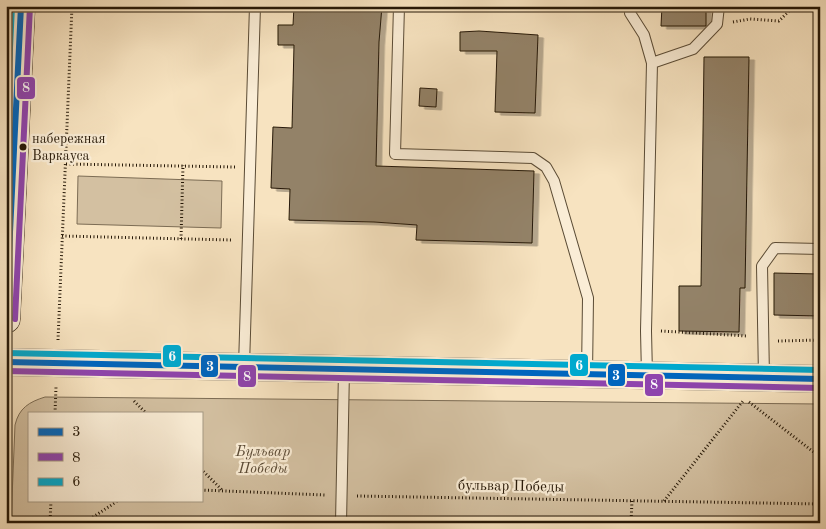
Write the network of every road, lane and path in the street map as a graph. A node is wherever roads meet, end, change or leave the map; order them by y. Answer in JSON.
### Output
{"nodes":[{"id":1,"x":21,"y":6,"type":"edge"},
{"id":2,"x":72,"y":6,"type":"edge"},
{"id":3,"x":255,"y":6,"type":"edge"},
{"id":4,"x":399,"y":6,"type":"edge"},
{"id":5,"x":630,"y":6,"type":"edge"},
{"id":6,"x":719,"y":6,"type":"edge"},
{"id":7,"x":794,"y":6,"type":"edge"},
{"id":8,"x":718,"y":24,"type":"junction"},
{"id":9,"x":652,"y":63,"type":"junction"},
{"id":10,"x":66,"y":164,"type":"junction"},
{"id":11,"x":183,"y":166,"type":"junction"},
{"id":12,"x":250,"y":168,"type":"junction"},
{"id":13,"x":62,"y":236,"type":"junction"},
{"id":14,"x":182,"y":239,"type":"junction"},
{"id":15,"x":248,"y":240,"type":"junction"},
{"id":16,"x":820,"y":248,"type":"edge"},
{"id":17,"x":6,"y":319,"type":"edge"},
{"id":18,"x":646,"y":331,"type":"junction"},
{"id":19,"x":820,"y":340,"type":"edge"},
{"id":20,"x":765,"y":341,"type":"junction"},
{"id":21,"x":6,"y":362,"type":"edge"},
{"id":22,"x":57,"y":363,"type":"junction"},
{"id":23,"x":244,"y":367,"type":"junction"},
{"id":24,"x":344,"y":369,"type":"junction"},
{"id":25,"x":587,"y":374,"type":"junction"},
{"id":26,"x":647,"y":375,"type":"junction"},
{"id":27,"x":764,"y":378,"type":"junction"},
{"id":28,"x":820,"y":379,"type":"edge"},
{"id":29,"x":134,"y":401,"type":"dead end"},
{"id":30,"x":55,"y":412,"type":"edge"},
{"id":31,"x":145,"y":412,"type":"edge"},
{"id":32,"x":820,"y":457,"type":"edge"},
{"id":33,"x":202,"y":470,"type":"edge"},
{"id":34,"x":202,"y":490,"type":"edge"},
{"id":35,"x":223,"y":490,"type":"junction"},
{"id":36,"x":342,"y":496,"type":"junction"},
{"id":37,"x":632,"y":500,"type":"junction"},
{"id":38,"x":664,"y":501,"type":"junction"},
{"id":39,"x":51,"y":502,"type":"edge"},
{"id":40,"x":116,"y":502,"type":"edge"},
{"id":41,"x":820,"y":504,"type":"edge"},
{"id":42,"x":50,"y":523,"type":"edge"},
{"id":43,"x":84,"y":523,"type":"edge"},
{"id":44,"x":341,"y":523,"type":"edge"},
{"id":45,"x":631,"y":523,"type":"edge"}],
"edges":[{"from":1,"to":17,"type":"main road"},
{"from":2,"to":10,"type":"path"},
{"from":3,"to":12,"type":"lane"},
{"from":4,"to":25,"type":"lane"},
{"from":5,"to":9,"type":"lane"},
{"from":6,"to":8,"type":"lane"},
{"from":7,"to":8,"type":"path"},
{"from":8,"to":9,"type":"lane"},
{"from":9,"to":18,"type":"lane"},
{"from":10,"to":11,"type":"path"},
{"from":10,"to":13,"type":"path"},
{"from":11,"to":12,"type":"path"},
{"from":11,"to":14,"type":"path"},
{"from":12,"to":15,"type":"lane"},
{"from":13,"to":14,"type":"path"},
{"from":13,"to":22,"type":"path"},
{"from":14,"to":15,"type":"path"},
{"from":15,"to":23,"type":"lane"},
{"from":16,"to":20,"type":"lane"},
{"from":18,"to":20,"type":"path"},
{"from":18,"to":26,"type":"lane"},
{"from":19,"to":20,"type":"path"},
{"from":20,"to":27,"type":"lane"},
{"from":21,"to":22,"type":"street"},
{"from":22,"to":23,"type":"street"},
{"from":22,"to":30,"type":"path"},
{"from":23,"to":24,"type":"street"},
{"from":24,"to":25,"type":"street"},
{"from":24,"to":36,"type":"lane"},
{"from":25,"to":26,"type":"street"},
{"from":26,"to":27,"type":"street"},
{"from":27,"to":28,"type":"street"},
{"from":29,"to":31,"type":"path"},
{"from":32,"to":38,"type":"path"},
{"from":33,"to":35,"type":"path"},
{"from":34,"to":35,"type":"path","name":"бульвар Победы"},
{"from":35,"to":36,"type":"path","name":"бульвар Победы"},
{"from":36,"to":37,"type":"path","name":"бульвар Победы"},
{"from":36,"to":44,"type":"lane"},
{"from":37,"to":38,"type":"path","name":"бульвар Победы"},
{"from":37,"to":45,"type":"path"},
{"from":38,"to":41,"type":"path","name":"бульвар Победы"},
{"from":39,"to":42,"type":"path"},
{"from":40,"to":43,"type":"path"}]}
